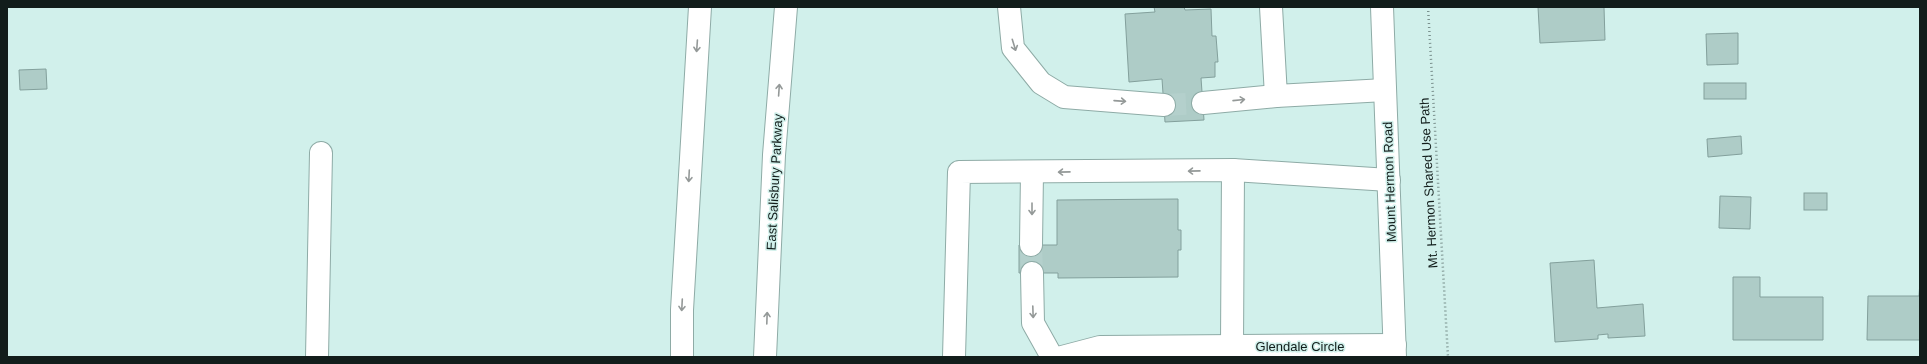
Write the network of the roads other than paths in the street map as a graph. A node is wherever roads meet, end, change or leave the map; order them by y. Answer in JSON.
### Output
{"nodes":[{"id":1,"x":700,"y":7,"type":"edge"},
{"id":2,"x":786,"y":7,"type":"edge"},
{"id":3,"x":1009,"y":7,"type":"edge"},
{"id":4,"x":1272,"y":7,"type":"edge"},
{"id":5,"x":1382,"y":7,"type":"edge"},
{"id":6,"x":1385,"y":90,"type":"junction"},
{"id":7,"x":1276,"y":96,"type":"junction"},
{"id":8,"x":1203,"y":103,"type":"tunnel mouth"},
{"id":9,"x":1164,"y":105,"type":"tunnel mouth"},
{"id":10,"x":321,"y":153,"type":"dead end"},
{"id":11,"x":1233,"y":170,"type":"junction"},
{"id":12,"x":1032,"y":172,"type":"junction"},
{"id":13,"x":1389,"y":180,"type":"junction"},
{"id":14,"x":1031,"y":246,"type":"tunnel mouth"},
{"id":15,"x":1032,"y":273,"type":"tunnel mouth"},
{"id":16,"x":1232,"y":346,"type":"junction"},
{"id":17,"x":1395,"y":351,"type":"edge"},
{"id":18,"x":317,"y":357,"type":"edge"},
{"id":19,"x":682,"y":357,"type":"edge"},
{"id":20,"x":765,"y":357,"type":"edge"},
{"id":21,"x":954,"y":357,"type":"edge"},
{"id":22,"x":1052,"y":357,"type":"edge"},
{"id":23,"x":1062,"y":357,"type":"edge"}],
"edges":[{"from":1,"to":19,"type":"main road","one_way":true},
{"from":20,"to":2,"type":"main road","name":"East Salisbury Parkway","one_way":true},
{"from":3,"to":9,"type":"main road","one_way":true},
{"from":4,"to":7,"type":"main road"},
{"from":5,"to":6,"type":"main road","name":"Mount Hermon Road"},
{"from":6,"to":7,"type":"main road"},
{"from":6,"to":13,"type":"main road","name":"Mount Hermon Road"},
{"from":8,"to":7,"type":"main road","one_way":true},
{"from":10,"to":18,"type":"main road"},
{"from":11,"to":12,"type":"main road","one_way":true},
{"from":11,"to":13,"type":"main road"},
{"from":11,"to":16,"type":"main road"},
{"from":12,"to":14,"type":"main road","one_way":true},
{"from":12,"to":21,"type":"main road"},
{"from":13,"to":17,"type":"main road","name":"Mount Hermon Road"},
{"from":15,"to":22,"type":"main road","one_way":true},
{"from":16,"to":17,"type":"main road","name":"Glendale Circle"},
{"from":16,"to":23,"type":"main road","name":"Glendale Circle"}]}
